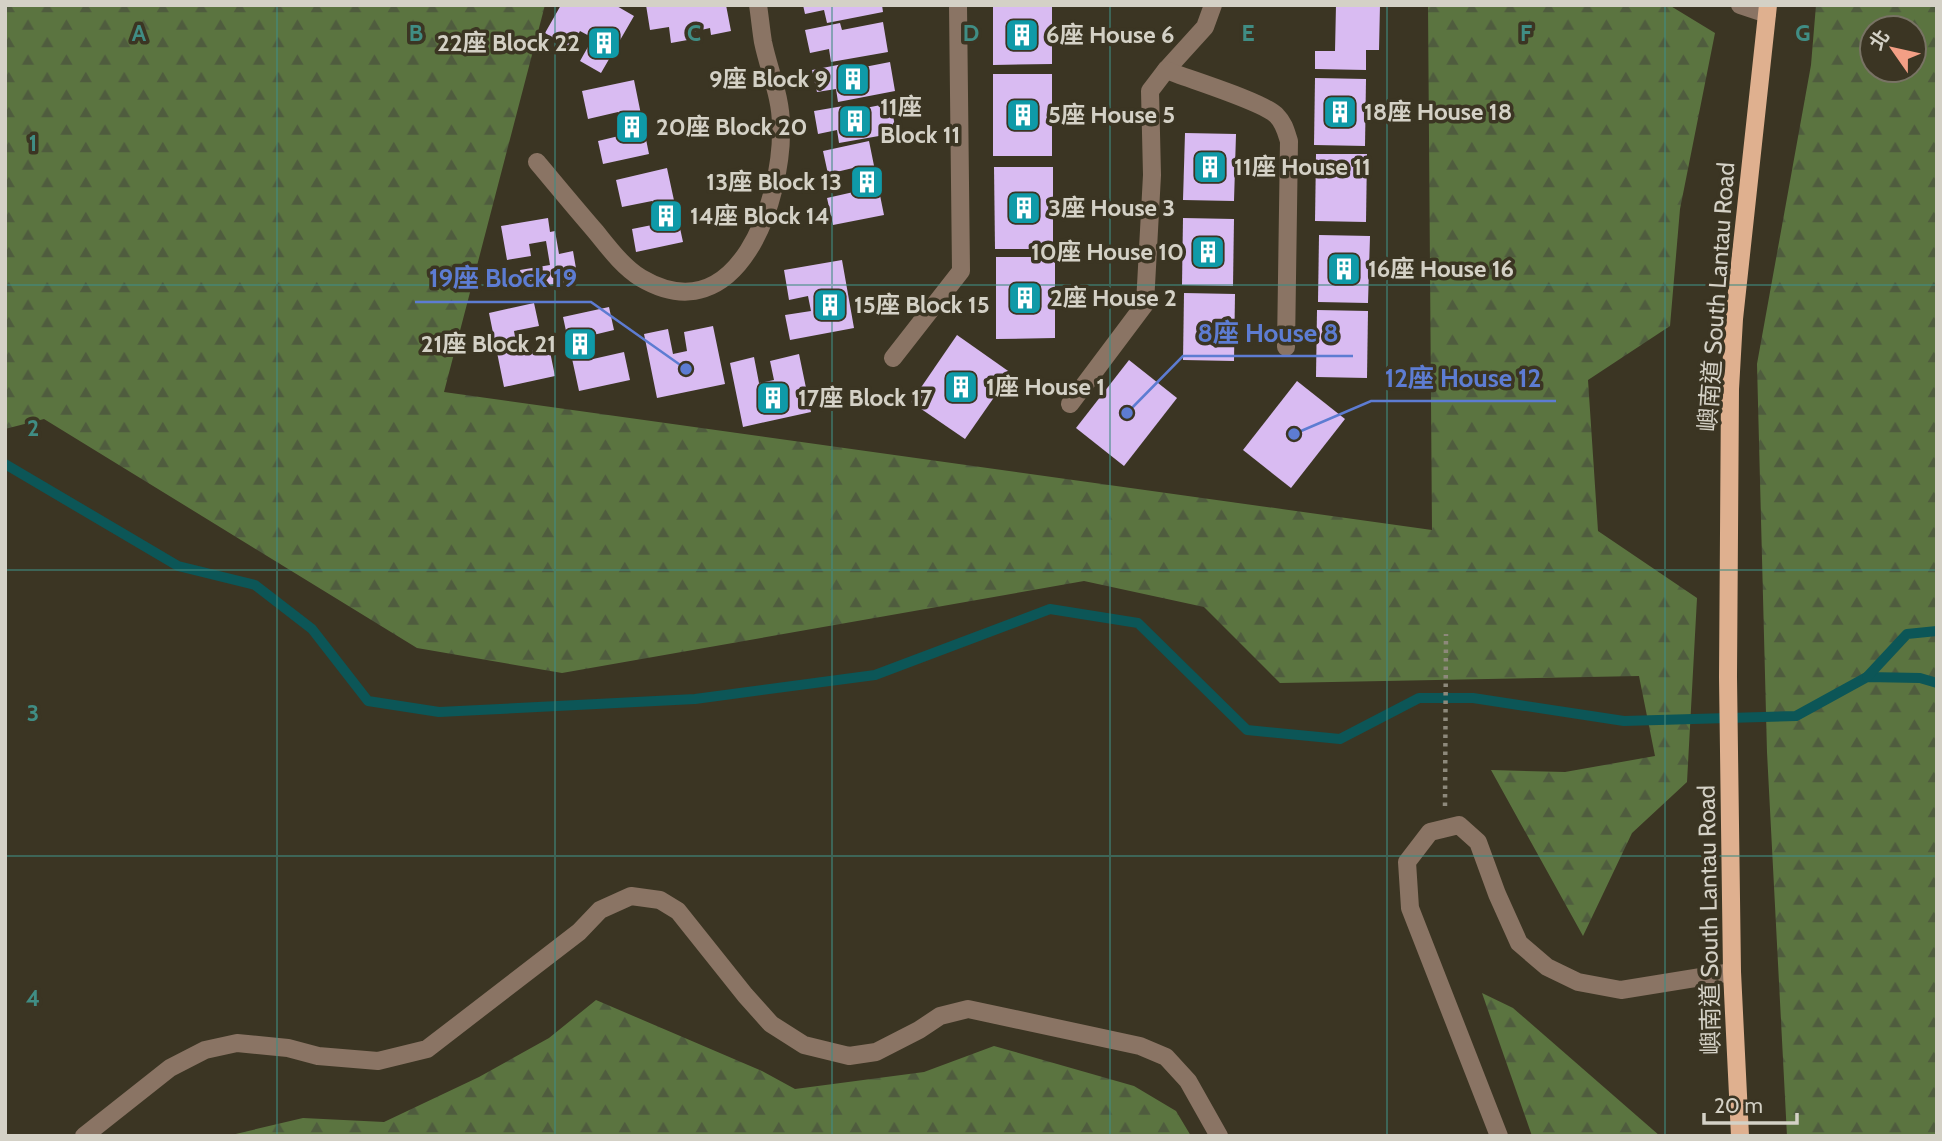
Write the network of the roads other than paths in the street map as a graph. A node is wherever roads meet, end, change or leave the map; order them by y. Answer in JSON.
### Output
{"nodes":[{"id":1,"x":758,"y":5,"type":"edge"},
{"id":2,"x":958,"y":5,"type":"edge"},
{"id":3,"x":1213,"y":5,"type":"edge"},
{"id":4,"x":1740,"y":5,"type":"edge"},
{"id":5,"x":1767,"y":10,"type":"edge"},
{"id":6,"x":1166,"y":70,"type":"junction"},
{"id":7,"x":537,"y":162,"type":"dead end"},
{"id":8,"x":1286,"y":347,"type":"dead end"},
{"id":9,"x":893,"y":359,"type":"dead end"},
{"id":10,"x":1070,"y":404,"type":"dead end"},
{"id":11,"x":1732,"y":972,"type":"junction"},
{"id":12,"x":84,"y":1136,"type":"edge"},
{"id":13,"x":1219,"y":1136,"type":"edge"},
{"id":14,"x":1499,"y":1136,"type":"edge"},
{"id":15,"x":1740,"y":1136,"type":"edge"}],
"edges":[{"from":1,"to":7,"type":"street"},
{"from":2,"to":9,"type":"street"},
{"from":3,"to":6,"type":"street"},
{"from":4,"to":5,"type":"street"},
{"from":5,"to":11,"type":"main road","name":"嶼南道 South Lantau Road"},
{"from":6,"to":8,"type":"street"},
{"from":6,"to":10,"type":"street"},
{"from":11,"to":14,"type":"street"},
{"from":11,"to":15,"type":"main road","name":"嶼南道 South Lantau Road"},
{"from":12,"to":13,"type":"street"}]}
